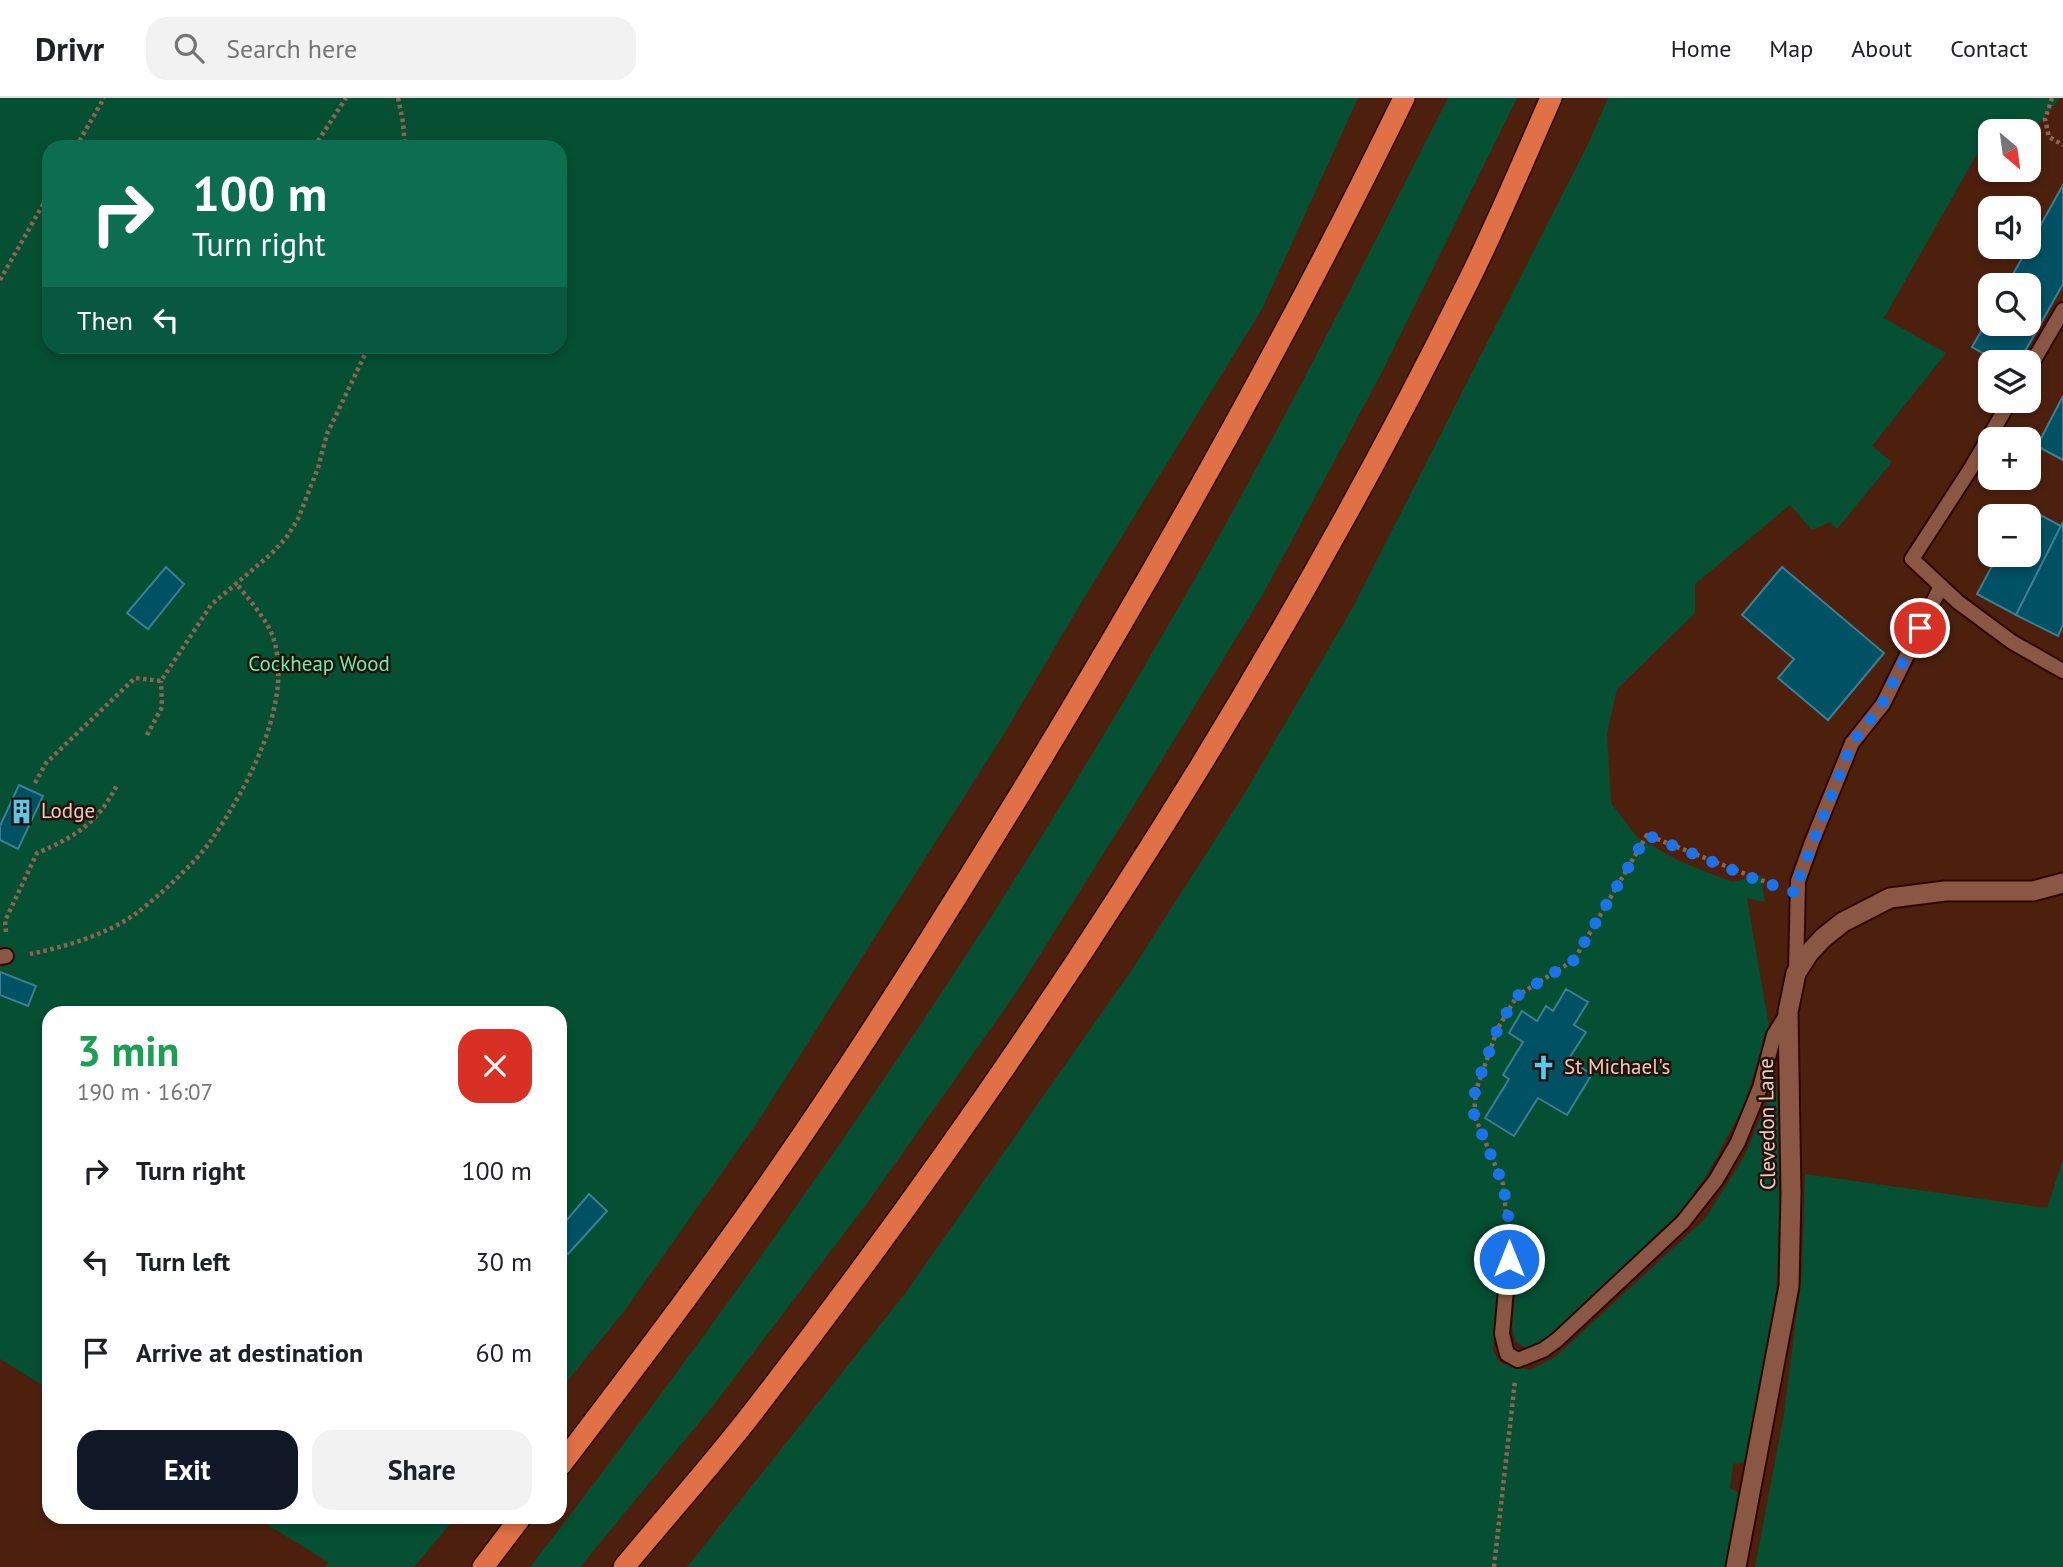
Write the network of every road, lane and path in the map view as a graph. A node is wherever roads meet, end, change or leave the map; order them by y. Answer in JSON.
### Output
{"nodes":[{"id":1,"x":104,"y":98,"type":"edge"},
{"id":2,"x":346,"y":98,"type":"edge"},
{"id":3,"x":398,"y":98,"type":"edge"},
{"id":4,"x":1404,"y":98,"type":"edge"},
{"id":5,"x":1551,"y":98,"type":"edge"},
{"id":6,"x":2052,"y":98,"type":"edge"},
{"id":7,"x":80,"y":140,"type":"edge"},
{"id":8,"x":319,"y":140,"type":"edge"},
{"id":9,"x":404,"y":140,"type":"edge"},
{"id":10,"x":2063,"y":145,"type":"edge"},
{"id":11,"x":42,"y":206,"type":"edge"},
{"id":12,"x":0,"y":280,"type":"edge"},
{"id":13,"x":2063,"y":310,"type":"edge"},
{"id":14,"x":2040,"y":350,"type":"edge"},
{"id":15,"x":365,"y":354,"type":"edge"},
{"id":16,"x":2003,"y":413,"type":"edge"},
{"id":17,"x":236,"y":583,"type":"junction"},
{"id":18,"x":1941,"y":586,"type":"junction"},
{"id":19,"x":2063,"y":671,"type":"edge"},
{"id":20,"x":161,"y":681,"type":"junction"},
{"id":21,"x":146,"y":735,"type":"dead end"},
{"id":22,"x":35,"y":783,"type":"dead end"},
{"id":23,"x":117,"y":785,"type":"dead end"},
{"id":24,"x":2063,"y":883,"type":"edge"},
{"id":25,"x":1797,"y":893,"type":"junction"},
{"id":26,"x":3,"y":957,"type":"edge"},
{"id":27,"x":1796,"y":974,"type":"junction"},
{"id":28,"x":1788,"y":1012,"type":"junction"},
{"id":29,"x":1511,"y":1234,"type":"joint"},
{"id":30,"x":1518,"y":1360,"type":"junction"},
{"id":31,"x":567,"y":1457,"type":"edge"},
{"id":32,"x":516,"y":1524,"type":"edge"},
{"id":33,"x":483,"y":1567,"type":"edge"},
{"id":34,"x":624,"y":1567,"type":"edge"},
{"id":35,"x":1494,"y":1567,"type":"edge"},
{"id":36,"x":1737,"y":1567,"type":"edge"}],
"edges":[{"from":1,"to":7,"type":"path"},
{"from":2,"to":8,"type":"path"},
{"from":3,"to":9,"type":"path"},
{"from":4,"to":31,"type":"highway"},
{"from":5,"to":34,"type":"highway"},
{"from":6,"to":10,"type":"path"},
{"from":11,"to":12,"type":"path"},
{"from":13,"to":14,"type":"lane"},
{"from":15,"to":17,"type":"path"},
{"from":16,"to":18,"type":"lane"},
{"from":17,"to":20,"type":"path"},
{"from":17,"to":26,"type":"path"},
{"from":18,"to":19,"type":"lane"},
{"from":18,"to":25,"type":"lane"},
{"from":20,"to":21,"type":"path"},
{"from":20,"to":22,"type":"path"},
{"from":23,"to":26,"type":"path"},
{"from":24,"to":27,"type":"street","name":"Clevedon Lane"},
{"from":25,"to":27,"type":"lane"},
{"from":25,"to":29,"type":"path"},
{"from":27,"to":28,"type":"street","name":"Clevedon Lane"},
{"from":28,"to":30,"type":"lane"},
{"from":28,"to":36,"type":"street","name":"Clevedon Lane"},
{"from":29,"to":30,"type":"lane"},
{"from":30,"to":35,"type":"path"},
{"from":32,"to":33,"type":"highway"}]}
